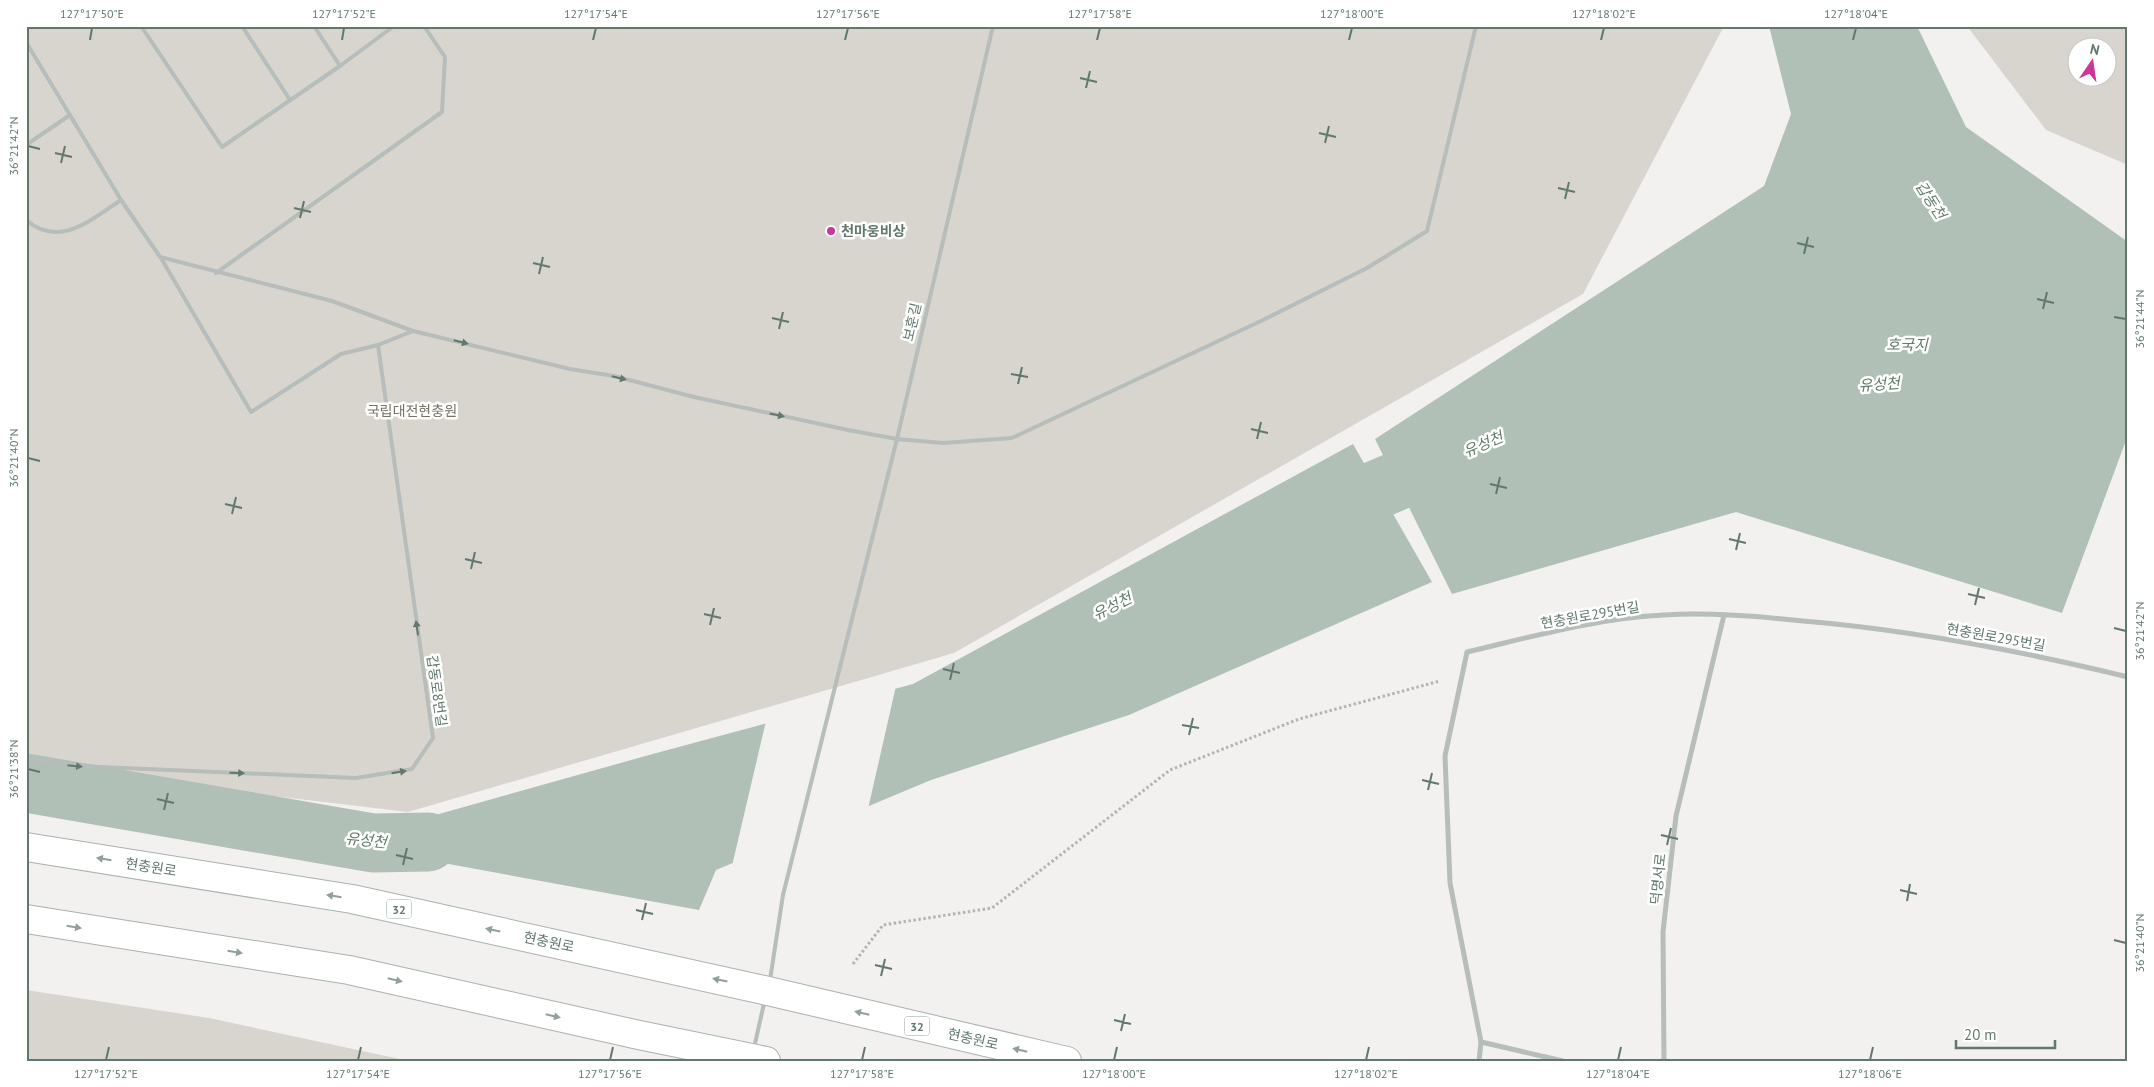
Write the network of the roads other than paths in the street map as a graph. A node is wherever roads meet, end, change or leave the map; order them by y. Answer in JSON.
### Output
{"nodes":[{"id":1,"x":141,"y":26,"type":"edge"},
{"id":2,"x":242,"y":26,"type":"edge"},
{"id":3,"x":314,"y":26,"type":"edge"},
{"id":4,"x":394,"y":26,"type":"edge"},
{"id":5,"x":424,"y":26,"type":"edge"},
{"id":6,"x":993,"y":26,"type":"edge"},
{"id":7,"x":1476,"y":26,"type":"edge"},
{"id":8,"x":26,"y":42,"type":"edge"},
{"id":9,"x":340,"y":66,"type":"junction"},
{"id":10,"x":290,"y":100,"type":"junction"},
{"id":11,"x":70,"y":115,"type":"junction"},
{"id":12,"x":26,"y":145,"type":"edge"},
{"id":13,"x":120,"y":200,"type":"junction"},
{"id":14,"x":26,"y":220,"type":"edge"},
{"id":15,"x":160,"y":257,"type":"junction"},
{"id":16,"x":216,"y":273,"type":"junction"},
{"id":17,"x":413,"y":331,"type":"junction"},
{"id":18,"x":378,"y":345,"type":"junction"},
{"id":19,"x":897,"y":439,"type":"junction"},
{"id":20,"x":1724,"y":615,"type":"junction"},
{"id":21,"x":2128,"y":677,"type":"edge"},
{"id":22,"x":26,"y":759,"type":"edge"},
{"id":23,"x":26,"y":846,"type":"edge"},
{"id":24,"x":26,"y":919,"type":"edge"},
{"id":25,"x":768,"y":990,"type":"junction"},
{"id":26,"x":1481,"y":1042,"type":"junction"},
{"id":27,"x":759,"y":1059,"type":"edge"},
{"id":28,"x":1068,"y":1061,"type":"edge"},
{"id":29,"x":1479,"y":1061,"type":"edge"},
{"id":30,"x":1564,"y":1061,"type":"edge"},
{"id":31,"x":1664,"y":1061,"type":"edge"}],
"edges":[{"from":1,"to":10,"type":"lane"},
{"from":2,"to":10,"type":"lane"},
{"from":3,"to":9,"type":"lane"},
{"from":4,"to":9,"type":"lane"},
{"from":5,"to":16,"type":"lane"},
{"from":6,"to":19,"type":"lane","name":"보훈길"},
{"from":7,"to":19,"type":"lane"},
{"from":8,"to":11,"type":"lane"},
{"from":9,"to":10,"type":"lane"},
{"from":11,"to":12,"type":"lane"},
{"from":11,"to":13,"type":"lane"},
{"from":13,"to":14,"type":"lane"},
{"from":13,"to":15,"type":"lane"},
{"from":15,"to":16,"type":"lane"},
{"from":15,"to":18,"type":"lane"},
{"from":16,"to":17,"type":"lane"},
{"from":17,"to":18,"type":"lane"},
{"from":17,"to":19,"type":"lane","one_way":true},
{"from":22,"to":18,"type":"lane","name":"갑동로8번길","one_way":true},
{"from":19,"to":25,"type":"lane","name":"보훈길"},
{"from":20,"to":21,"type":"street","name":"현충원로295번길"},
{"from":20,"to":26,"type":"street","name":"현충원로295번길"},
{"from":20,"to":31,"type":"street","name":"덕명서로"},
{"from":25,"to":23,"type":"main road","name":"현충원로","number":"32","one_way":true},
{"from":24,"to":27,"type":"main road","one_way":true},
{"from":25,"to":27,"type":"lane","name":"보훈길"},
{"from":28,"to":25,"type":"main road","name":"현충원로","number":"32","one_way":true},
{"from":26,"to":29,"type":"street","name":"현충원로295번길"},
{"from":26,"to":30,"type":"street"}]}
